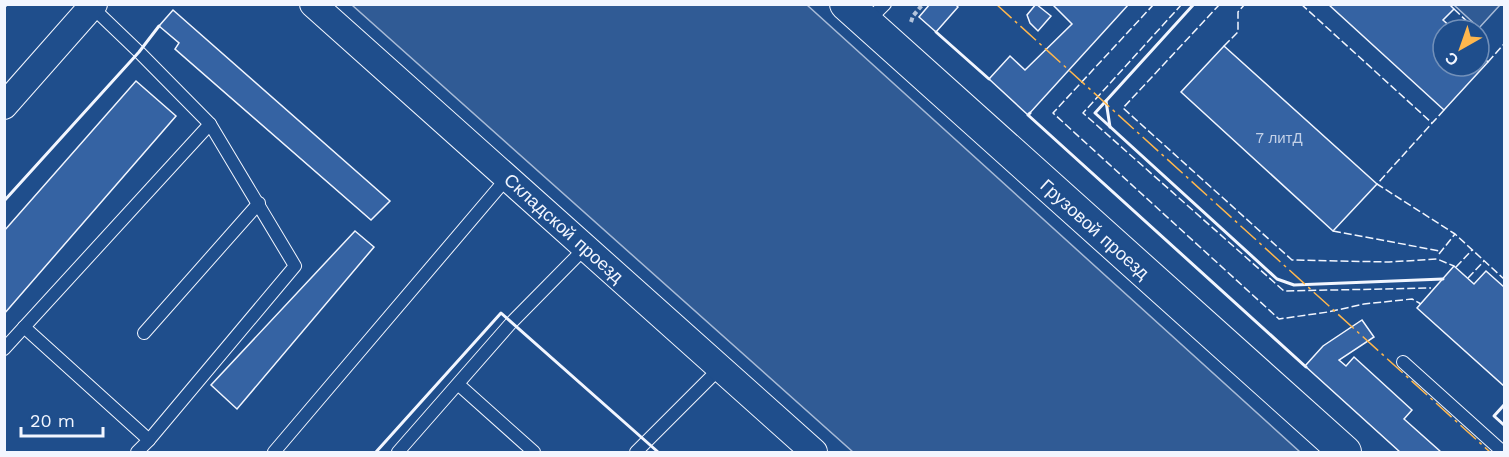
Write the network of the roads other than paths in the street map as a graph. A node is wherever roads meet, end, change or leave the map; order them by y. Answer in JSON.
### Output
{"nodes":[{"id":1,"x":313,"y":4,"type":"edge"},
{"id":2,"x":93,"y":6,"type":"edge"},
{"id":3,"x":865,"y":11,"type":"edge"},
{"id":4,"x":4,"y":106,"type":"edge"},
{"id":5,"x":210,"y":124,"type":"junction"},
{"id":6,"x":507,"y":178,"type":"junction"},
{"id":7,"x":259,"y":203,"type":"junction"},
{"id":8,"x":585,"y":248,"type":"junction"},
{"id":9,"x":24,"y":327,"type":"junction"},
{"id":10,"x":144,"y":333,"type":"dead end"},
{"id":11,"x":4,"y":349,"type":"edge"},
{"id":12,"x":1403,"y":362,"type":"dead end"},
{"id":13,"x":720,"y":368,"type":"junction"},
{"id":14,"x":459,"y":385,"type":"junction"},
{"id":15,"x":149,"y":440,"type":"junction"},
{"id":16,"x":812,"y":452,"type":"edge"},
{"id":17,"x":137,"y":453,"type":"edge"},
{"id":18,"x":274,"y":453,"type":"edge"},
{"id":19,"x":398,"y":453,"type":"edge"},
{"id":20,"x":534,"y":453,"type":"edge"},
{"id":21,"x":636,"y":453,"type":"edge"},
{"id":22,"x":1345,"y":453,"type":"edge"},
{"id":23,"x":1503,"y":453,"type":"edge"}],
"edges":[{"from":1,"to":6,"type":"street","name":"Складской проезд"},
{"from":2,"to":4,"type":"street"},
{"from":2,"to":5,"type":"lane"},
{"from":3,"to":22,"type":"street","name":"Грузовой проезд"},
{"from":5,"to":7,"type":"lane"},
{"from":5,"to":9,"type":"lane"},
{"from":6,"to":8,"type":"street","name":"Складской проезд"},
{"from":6,"to":18,"type":"lane"},
{"from":7,"to":10,"type":"lane"},
{"from":7,"to":15,"type":"lane"},
{"from":8,"to":13,"type":"street","name":"Складской проезд"},
{"from":8,"to":14,"type":"lane"},
{"from":9,"to":11,"type":"lane"},
{"from":9,"to":15,"type":"lane"},
{"from":12,"to":23,"type":"lane"},
{"from":13,"to":16,"type":"street","name":"Складской проезд"},
{"from":13,"to":21,"type":"lane"},
{"from":14,"to":19,"type":"lane"},
{"from":14,"to":20,"type":"lane"},
{"from":15,"to":17,"type":"lane"}]}
